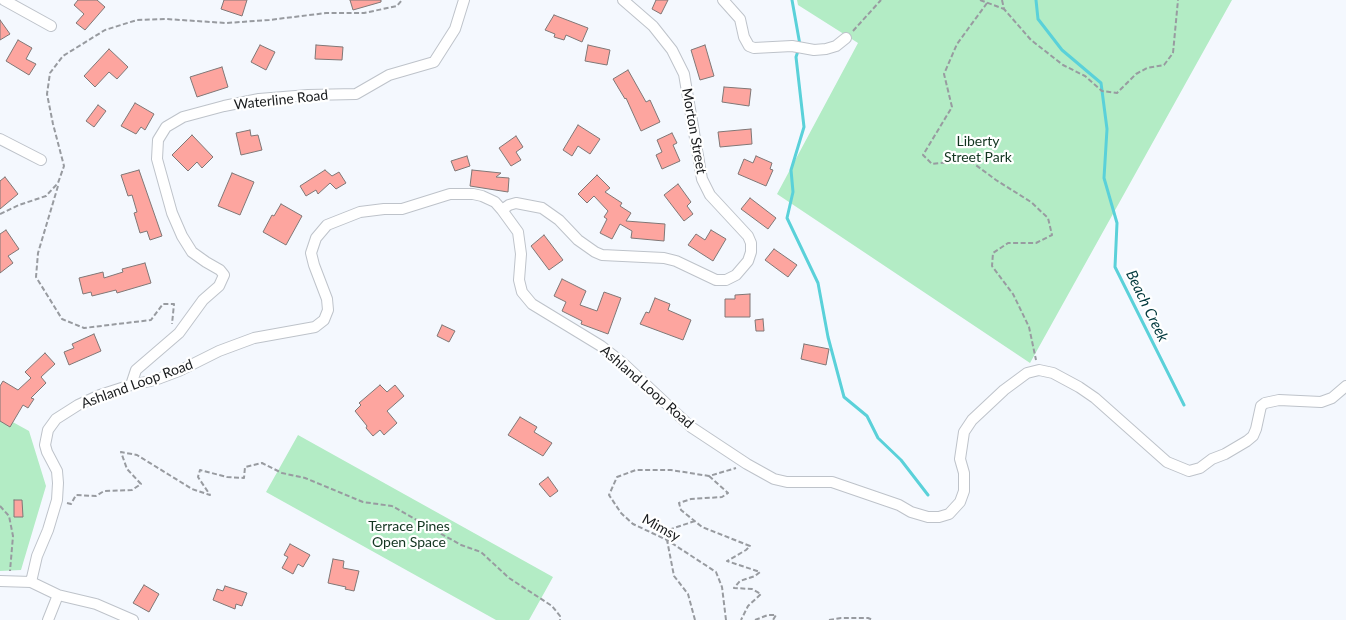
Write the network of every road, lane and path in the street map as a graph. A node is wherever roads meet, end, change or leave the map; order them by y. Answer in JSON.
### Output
{"nodes":[{"id":1,"x":4,"y":0,"type":"edge"},
{"id":2,"x":402,"y":0,"type":"edge"},
{"id":3,"x":464,"y":0,"type":"edge"},
{"id":4,"x":623,"y":0,"type":"edge"},
{"id":5,"x":723,"y":0,"type":"edge"},
{"id":6,"x":881,"y":0,"type":"edge"},
{"id":7,"x":980,"y":0,"type":"edge"},
{"id":8,"x":1002,"y":0,"type":"edge"},
{"id":9,"x":1178,"y":0,"type":"edge"},
{"id":10,"x":987,"y":2,"type":"junction"},
{"id":11,"x":1004,"y":9,"type":"junction"},
{"id":12,"x":51,"y":26,"type":"dead end"},
{"id":13,"x":846,"y":38,"type":"joint"},
{"id":14,"x":0,"y":139,"type":"edge"},
{"id":15,"x":41,"y":160,"type":"dead end"},
{"id":16,"x":58,"y":184,"type":"junction"},
{"id":17,"x":502,"y":210,"type":"junction"},
{"id":18,"x":0,"y":214,"type":"edge"},
{"id":19,"x":171,"y":341,"type":"junction"},
{"id":20,"x":1039,"y":370,"type":"junction"},
{"id":21,"x":131,"y":385,"type":"junction"},
{"id":22,"x":1346,"y":386,"type":"edge"},
{"id":23,"x":747,"y":464,"type":"junction"},
{"id":24,"x":709,"y":476,"type":"junction"},
{"id":25,"x":57,"y":500,"type":"junction"},
{"id":26,"x":0,"y":506,"type":"edge"},
{"id":27,"x":695,"y":521,"type":"junction"},
{"id":28,"x":667,"y":540,"type":"junction"},
{"id":29,"x":4,"y":581,"type":"edge"},
{"id":30,"x":30,"y":582,"type":"junction"},
{"id":31,"x":58,"y":595,"type":"junction"},
{"id":32,"x":48,"y":620,"type":"edge"},
{"id":33,"x":133,"y":620,"type":"edge"},
{"id":34,"x":560,"y":620,"type":"edge"},
{"id":35,"x":695,"y":620,"type":"edge"},
{"id":36,"x":726,"y":620,"type":"edge"},
{"id":37,"x":741,"y":620,"type":"edge"},
{"id":38,"x":755,"y":620,"type":"edge"},
{"id":39,"x":773,"y":620,"type":"edge"},
{"id":40,"x":829,"y":620,"type":"edge"},
{"id":41,"x":873,"y":620,"type":"edge"}],
"edges":[{"from":1,"to":12,"type":"street"},
{"from":2,"to":16,"type":"path"},
{"from":3,"to":19,"type":"street","name":"Waterline Road"},
{"from":4,"to":17,"type":"street","name":"Morton Street"},
{"from":5,"to":13,"type":"street"},
{"from":6,"to":13,"type":"path"},
{"from":7,"to":10,"type":"path"},
{"from":8,"to":11,"type":"path"},
{"from":9,"to":11,"type":"path"},
{"from":10,"to":11,"type":"path"},
{"from":10,"to":20,"type":"path"},
{"from":14,"to":15,"type":"street"},
{"from":16,"to":18,"type":"path"},
{"from":16,"to":19,"type":"path"},
{"from":17,"to":21,"type":"street","name":"Ashland Loop Road"},
{"from":17,"to":23,"type":"street","name":"Ashland Loop Road"},
{"from":19,"to":21,"type":"street","name":"Waterline Road"},
{"from":20,"to":22,"type":"street"},
{"from":20,"to":23,"type":"street","name":"Ashland Loop Road"},
{"from":21,"to":25,"type":"street","name":"Ashland Loop Road"},
{"from":23,"to":24,"type":"path"},
{"from":24,"to":27,"type":"path"},
{"from":24,"to":28,"type":"path","name":"Mimsy"},
{"from":25,"to":30,"type":"street","name":"Ashland Loop Road"},
{"from":25,"to":34,"type":"path"},
{"from":26,"to":29,"type":"path"},
{"from":27,"to":28,"type":"path"},
{"from":27,"to":37,"type":"path"},
{"from":28,"to":35,"type":"path"},
{"from":28,"to":36,"type":"path","name":"Mimsy"},
{"from":29,"to":30,"type":"street"},
{"from":30,"to":31,"type":"street"},
{"from":31,"to":32,"type":"street"},
{"from":31,"to":33,"type":"street"},
{"from":38,"to":39,"type":"path"},
{"from":40,"to":41,"type":"path"}]}
